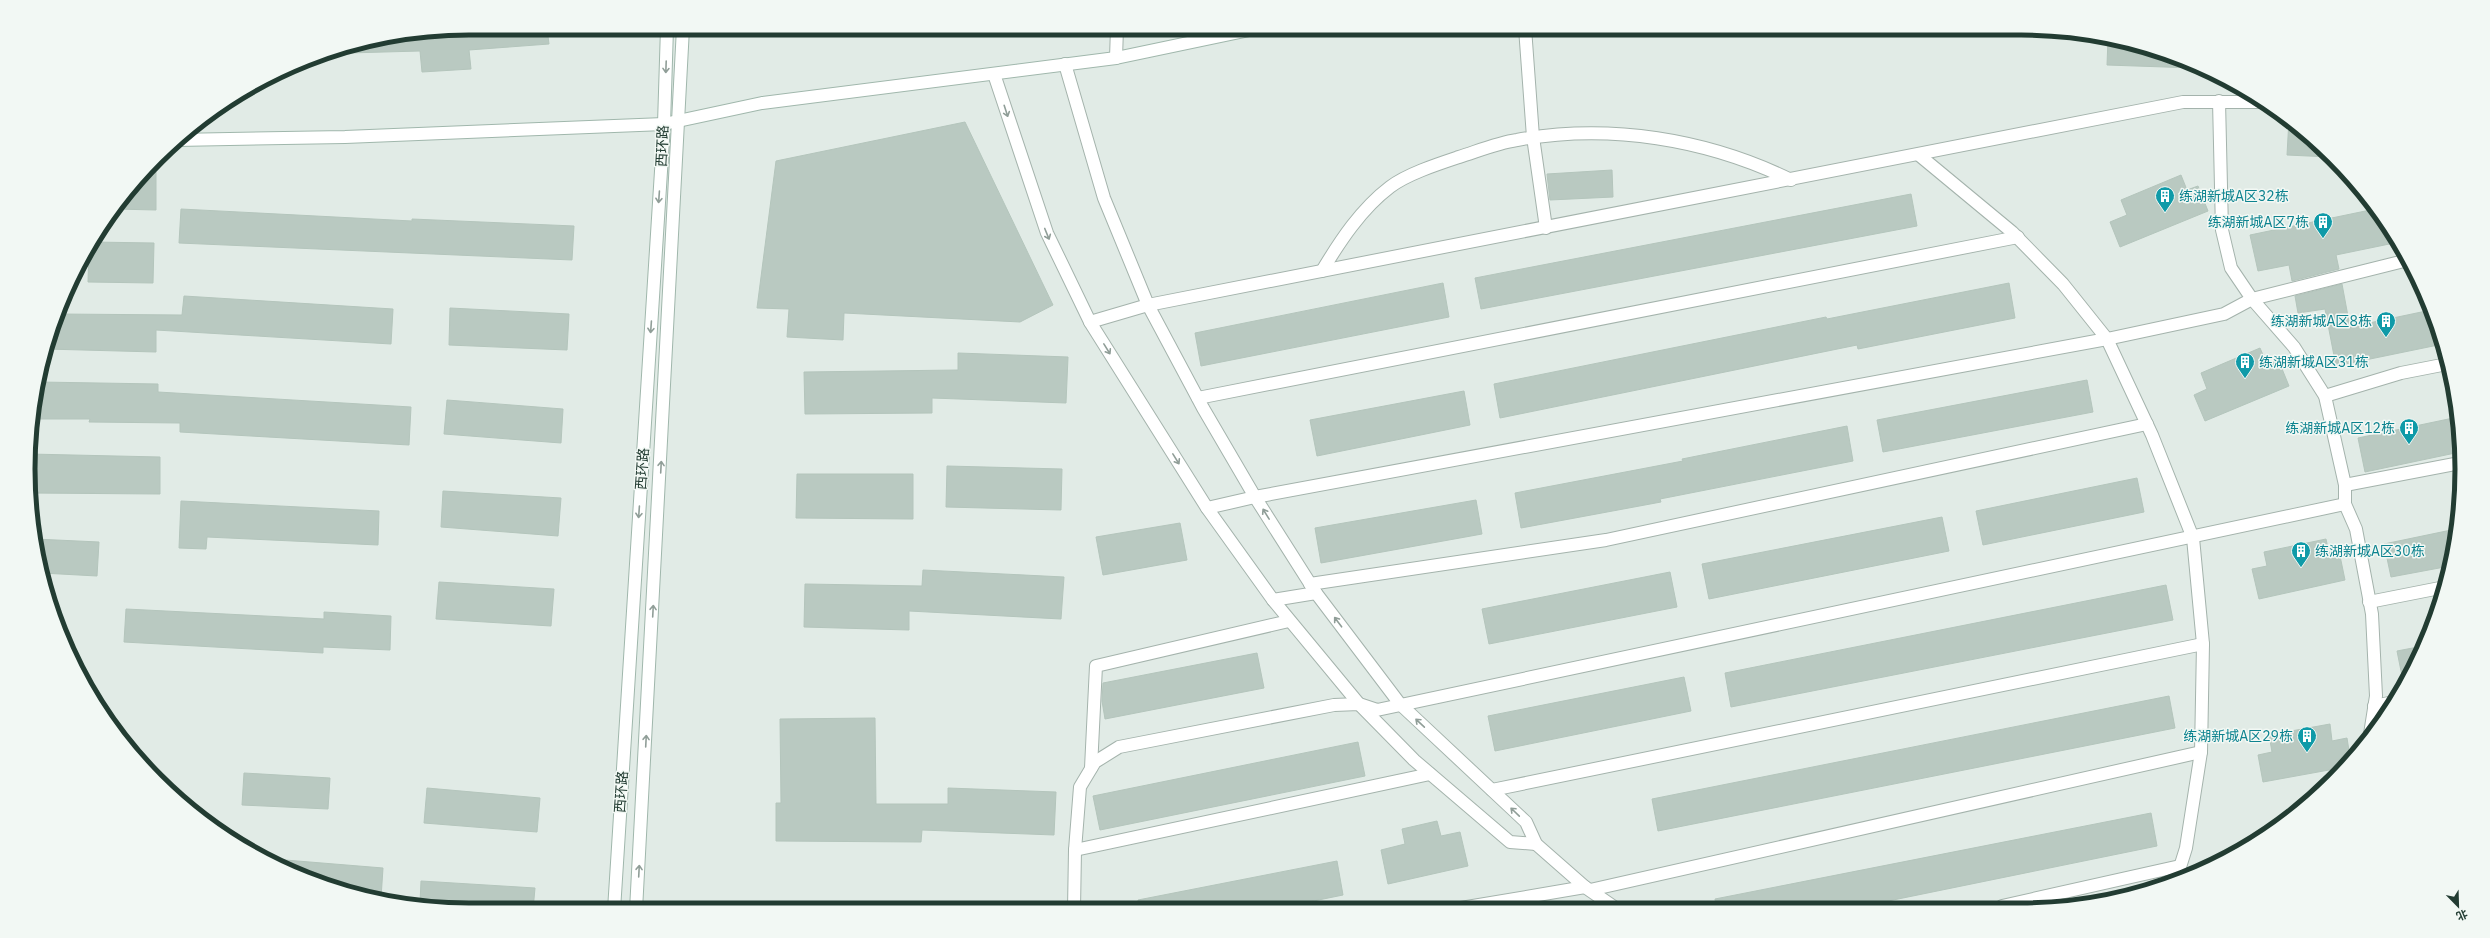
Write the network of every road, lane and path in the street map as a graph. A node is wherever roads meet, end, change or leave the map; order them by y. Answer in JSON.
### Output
{"nodes":[{"id":1,"x":667,"y":35,"type":"edge"},
{"id":2,"x":683,"y":35,"type":"edge"},
{"id":3,"x":1117,"y":35,"type":"edge"},
{"id":4,"x":1226,"y":35,"type":"edge"},
{"id":5,"x":1526,"y":35,"type":"edge"},
{"id":6,"x":1116,"y":58,"type":"junction"},
{"id":7,"x":1065,"y":64,"type":"junction"},
{"id":8,"x":994,"y":74,"type":"junction"},
{"id":9,"x":2219,"y":101,"type":"junction"},
{"id":10,"x":2252,"y":102,"type":"edge"},
{"id":11,"x":678,"y":121,"type":"junction"},
{"id":12,"x":664,"y":124,"type":"junction"},
{"id":13,"x":1533,"y":137,"type":"junction"},
{"id":14,"x":187,"y":140,"type":"edge"},
{"id":15,"x":1919,"y":155,"type":"junction"},
{"id":16,"x":1791,"y":180,"type":"junction"},
{"id":17,"x":1546,"y":228,"type":"junction"},
{"id":18,"x":2018,"y":237,"type":"junction"},
{"id":19,"x":2402,"y":262,"type":"edge"},
{"id":20,"x":1322,"y":272,"type":"junction"},
{"id":21,"x":2252,"y":299,"type":"junction"},
{"id":22,"x":1148,"y":305,"type":"junction"},
{"id":23,"x":1090,"y":322,"type":"junction"},
{"id":24,"x":2107,"y":339,"type":"junction"},
{"id":25,"x":2442,"y":365,"type":"edge"},
{"id":26,"x":2325,"y":396,"type":"junction"},
{"id":27,"x":1198,"y":398,"type":"junction"},
{"id":28,"x":2147,"y":424,"type":"junction"},
{"id":29,"x":2455,"y":465,"type":"edge"},
{"id":30,"x":2345,"y":485,"type":"junction"},
{"id":31,"x":1255,"y":497,"type":"junction"},
{"id":32,"x":2345,"y":504,"type":"junction"},
{"id":33,"x":1207,"y":508,"type":"junction"},
{"id":34,"x":2192,"y":538,"type":"junction"},
{"id":35,"x":1313,"y":588,"type":"junction"},
{"id":36,"x":2438,"y":589,"type":"edge"},
{"id":37,"x":1273,"y":600,"type":"junction"},
{"id":38,"x":2369,"y":602,"type":"junction"},
{"id":39,"x":1289,"y":621,"type":"junction"},
{"id":40,"x":2203,"y":644,"type":"junction"},
{"id":41,"x":1358,"y":704,"type":"junction"},
{"id":42,"x":1400,"y":704,"type":"junction"},
{"id":43,"x":2386,"y":704,"type":"edge"},
{"id":44,"x":2374,"y":706,"type":"junction"},
{"id":45,"x":2371,"y":724,"type":"edge"},
{"id":46,"x":2201,"y":752,"type":"junction"},
{"id":47,"x":1091,"y":768,"type":"junction"},
{"id":48,"x":1430,"y":774,"type":"junction"},
{"id":49,"x":1492,"y":790,"type":"junction"},
{"id":50,"x":1536,"y":844,"type":"junction"},
{"id":51,"x":1075,"y":850,"type":"junction"},
{"id":52,"x":2180,"y":866,"type":"junction"},
{"id":53,"x":2178,"y":874,"type":"edge"},
{"id":54,"x":1588,"y":888,"type":"junction"},
{"id":55,"x":614,"y":903,"type":"edge"},
{"id":56,"x":636,"y":903,"type":"edge"},
{"id":57,"x":1074,"y":903,"type":"edge"},
{"id":58,"x":1493,"y":903,"type":"edge"},
{"id":59,"x":1609,"y":903,"type":"edge"},
{"id":60,"x":2015,"y":903,"type":"edge"}],
"edges":[{"from":1,"to":12,"type":"street","name":"西环路","one_way":true},
{"from":2,"to":11,"type":"street","name":"西环路"},
{"from":3,"to":6,"type":"street"},
{"from":4,"to":6,"type":"street"},
{"from":5,"to":13,"type":"street"},
{"from":6,"to":7,"type":"street"},
{"from":7,"to":8,"type":"street"},
{"from":7,"to":22,"type":"street"},
{"from":8,"to":11,"type":"street"},
{"from":8,"to":23,"type":"street","one_way":true},
{"from":9,"to":10,"type":"street"},
{"from":9,"to":15,"type":"street"},
{"from":9,"to":21,"type":"street"},
{"from":11,"to":12,"type":"street"},
{"from":56,"to":11,"type":"street","name":"西环路","one_way":true},
{"from":12,"to":14,"type":"street"},
{"from":12,"to":55,"type":"street","name":"西环路","one_way":true},
{"from":13,"to":16,"type":"street"},
{"from":13,"to":17,"type":"street"},
{"from":13,"to":20,"type":"street"},
{"from":15,"to":16,"type":"street"},
{"from":15,"to":18,"type":"street"},
{"from":16,"to":17,"type":"street"},
{"from":17,"to":20,"type":"street"},
{"from":18,"to":24,"type":"street"},
{"from":18,"to":27,"type":"street"},
{"from":19,"to":21,"type":"street"},
{"from":20,"to":22,"type":"street"},
{"from":21,"to":24,"type":"street"},
{"from":21,"to":26,"type":"street"},
{"from":22,"to":23,"type":"street"},
{"from":22,"to":27,"type":"street"},
{"from":23,"to":33,"type":"street","one_way":true},
{"from":24,"to":28,"type":"street"},
{"from":24,"to":31,"type":"street"},
{"from":25,"to":26,"type":"street"},
{"from":26,"to":30,"type":"street"},
{"from":27,"to":31,"type":"street"},
{"from":28,"to":34,"type":"street"},
{"from":28,"to":35,"type":"street"},
{"from":29,"to":30,"type":"street"},
{"from":30,"to":32,"type":"street"},
{"from":31,"to":33,"type":"street"},
{"from":35,"to":31,"type":"street","one_way":true},
{"from":32,"to":34,"type":"street"},
{"from":32,"to":38,"type":"street"},
{"from":33,"to":37,"type":"street"},
{"from":34,"to":40,"type":"street"},
{"from":34,"to":42,"type":"street"},
{"from":35,"to":37,"type":"street"},
{"from":42,"to":35,"type":"street","one_way":true},
{"from":36,"to":38,"type":"street"},
{"from":37,"to":39,"type":"street"},
{"from":38,"to":44,"type":"street"},
{"from":39,"to":41,"type":"street"},
{"from":39,"to":47,"type":"street"},
{"from":40,"to":46,"type":"street"},
{"from":40,"to":49,"type":"street"},
{"from":41,"to":42,"type":"street"},
{"from":41,"to":47,"type":"street"},
{"from":41,"to":48,"type":"street"},
{"from":49,"to":42,"type":"street","one_way":true},
{"from":43,"to":44,"type":"street"},
{"from":44,"to":45,"type":"street"},
{"from":46,"to":52,"type":"street"},
{"from":46,"to":54,"type":"street"},
{"from":47,"to":51,"type":"street"},
{"from":48,"to":50,"type":"street"},
{"from":48,"to":51,"type":"street"},
{"from":50,"to":49,"type":"street","one_way":true},
{"from":50,"to":54,"type":"street"},
{"from":51,"to":57,"type":"street"},
{"from":52,"to":53,"type":"street"},
{"from":52,"to":60,"type":"street"},
{"from":54,"to":58,"type":"street"},
{"from":54,"to":59,"type":"street"}]}
